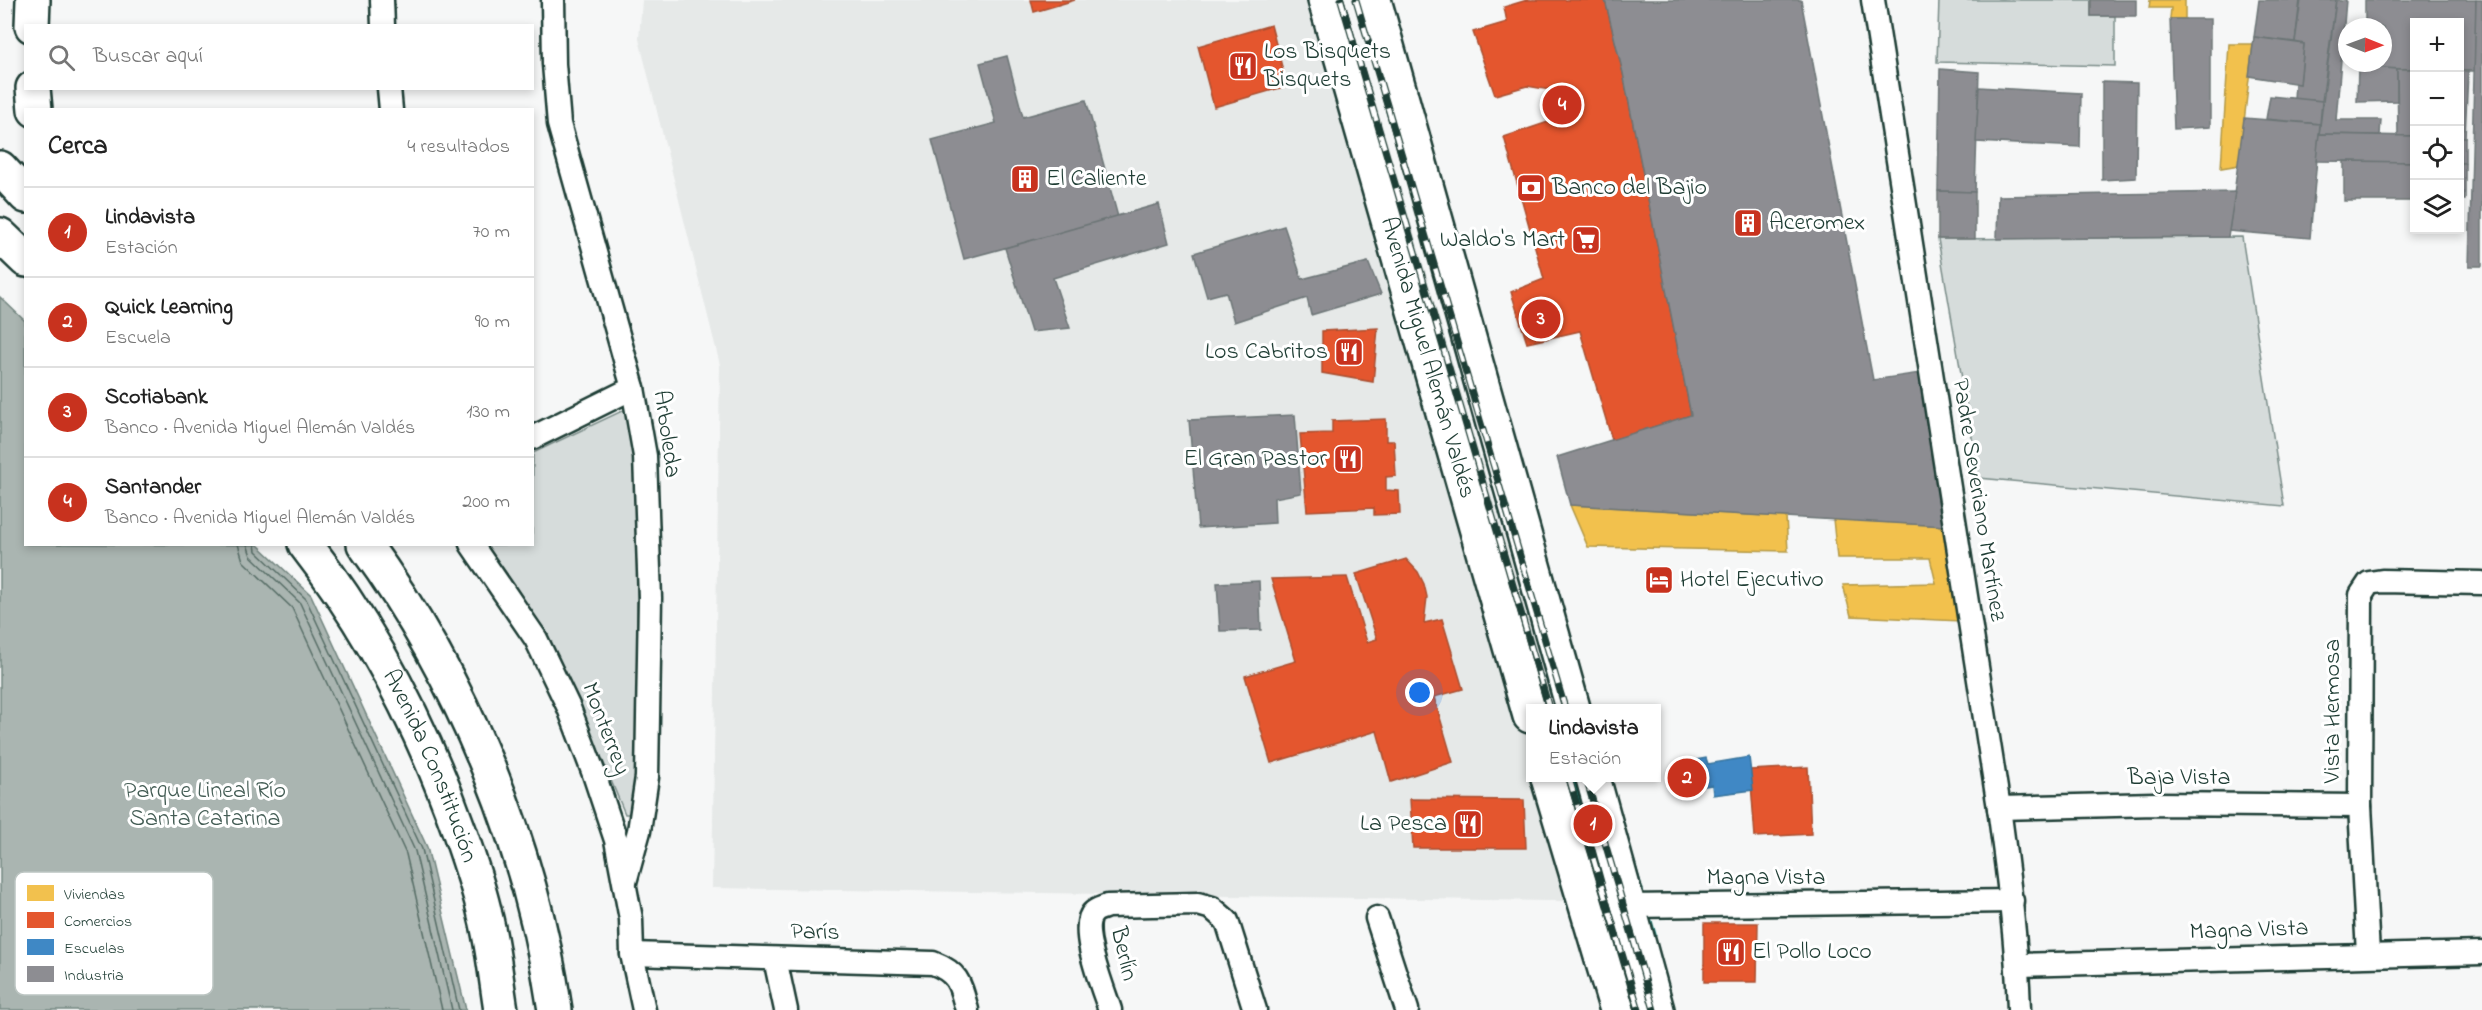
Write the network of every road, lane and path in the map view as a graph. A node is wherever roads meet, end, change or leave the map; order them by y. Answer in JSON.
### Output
{"nodes":[{"id":1,"x":33,"y":0,"type":"edge"},
{"id":2,"x":382,"y":0,"type":"edge"},
{"id":3,"x":554,"y":0,"type":"edge"},
{"id":4,"x":1325,"y":0,"type":"edge"},
{"id":5,"x":1374,"y":0,"type":"edge"},
{"id":6,"x":1873,"y":0,"type":"edge"},
{"id":7,"x":32,"y":24,"type":"edge"},
{"id":8,"x":383,"y":24,"type":"edge"},
{"id":9,"x":33,"y":90,"type":"edge"},
{"id":10,"x":389,"y":90,"type":"edge"},
{"id":11,"x":35,"y":108,"type":"edge"},
{"id":12,"x":391,"y":108,"type":"edge"},
{"id":13,"x":0,"y":168,"type":"edge"},
{"id":14,"x":24,"y":194,"type":"edge"},
{"id":15,"x":0,"y":235,"type":"edge"},
{"id":16,"x":24,"y":258,"type":"edge"},
{"id":17,"x":633,"y":388,"type":"junction"},
{"id":18,"x":534,"y":435,"type":"edge"},
{"id":19,"x":306,"y":546,"type":"edge"},
{"id":20,"x":365,"y":546,"type":"edge"},
{"id":21,"x":472,"y":546,"type":"edge"},
{"id":22,"x":2482,"y":583,"type":"edge"},
{"id":23,"x":1527,"y":704,"type":"edge"},
{"id":24,"x":1572,"y":704,"type":"edge"},
{"id":25,"x":1594,"y":782,"type":"edge"},
{"id":26,"x":1550,"y":786,"type":"edge"},
{"id":27,"x":2360,"y":806,"type":"junction"},
{"id":28,"x":1999,"y":808,"type":"junction"},
{"id":29,"x":625,"y":882,"type":"junction"},
{"id":30,"x":2012,"y":902,"type":"junction"},
{"id":31,"x":1629,"y":906,"type":"junction"},
{"id":32,"x":1377,"y":918,"type":"dead end"},
{"id":33,"x":1638,"y":945,"type":"junction"},
{"id":34,"x":2482,"y":953,"type":"edge"},
{"id":35,"x":632,"y":954,"type":"junction"},
{"id":36,"x":2368,"y":954,"type":"junction"},
{"id":37,"x":775,"y":959,"type":"junction"},
{"id":38,"x":2018,"y":965,"type":"junction"},
{"id":39,"x":501,"y":1010,"type":"edge"},
{"id":40,"x":555,"y":1010,"type":"edge"},
{"id":41,"x":644,"y":1010,"type":"edge"},
{"id":42,"x":786,"y":1010,"type":"edge"},
{"id":43,"x":967,"y":1010,"type":"edge"},
{"id":44,"x":1110,"y":1010,"type":"edge"},
{"id":45,"x":1255,"y":1010,"type":"edge"},
{"id":46,"x":1407,"y":1010,"type":"edge"},
{"id":47,"x":1617,"y":1010,"type":"edge"},
{"id":48,"x":1641,"y":1010,"type":"edge"},
{"id":49,"x":1657,"y":1010,"type":"edge"},
{"id":50,"x":2019,"y":1010,"type":"edge"}],
"edges":[{"from":1,"to":7,"type":"highway"},
{"from":2,"to":8,"type":"street"},
{"from":3,"to":17,"type":"street","name":"Arboleda"},
{"from":4,"to":23,"type":"highway","name":"Avenida Miguel Alemán Valdés"},
{"from":5,"to":24,"type":"highway","name":"Avenida Miguel Alemán Valdés"},
{"from":6,"to":28,"type":"street","name":"Padre Severiano Martínez"},
{"from":9,"to":11,"type":"highway"},
{"from":10,"to":12,"type":"street"},
{"from":13,"to":14,"type":"highway"},
{"from":15,"to":16,"type":"highway"},
{"from":17,"to":18,"type":"street"},
{"from":17,"to":29,"type":"street","name":"Arboleda"},
{"from":19,"to":39,"type":"highway","name":"Avenida Constitución"},
{"from":20,"to":40,"type":"highway","name":"Avenida Constitución"},
{"from":21,"to":29,"type":"street","name":"Monterrey"},
{"from":22,"to":27,"type":"street","name":"Vista Hermosa"},
{"from":25,"to":31,"type":"highway"},
{"from":26,"to":31,"type":"highway"},
{"from":26,"to":47,"type":"highway"},
{"from":27,"to":28,"type":"street","name":"Baja Vista"},
{"from":27,"to":36,"type":"street","name":"Vista Hermosa"},
{"from":28,"to":30,"type":"street","name":"Padre Severiano Martínez"},
{"from":29,"to":35,"type":"street","name":"Monterrey"},
{"from":30,"to":31,"type":"street","name":"Magna Vista"},
{"from":30,"to":38,"type":"street","name":"Padre Severiano Martínez"},
{"from":31,"to":33,"type":"highway"},
{"from":32,"to":46,"type":"street"},
{"from":33,"to":48,"type":"highway"},
{"from":33,"to":49,"type":"highway"},
{"from":34,"to":36,"type":"street","name":"Magna Vista"},
{"from":35,"to":37,"type":"street","name":"París"},
{"from":35,"to":41,"type":"street","name":"Monterrey"},
{"from":36,"to":38,"type":"street","name":"Magna Vista"},
{"from":37,"to":42,"type":"street"},
{"from":37,"to":43,"type":"street","name":"París"},
{"from":38,"to":50,"type":"street","name":"Padre Severiano Martínez"},
{"from":44,"to":45,"type":"street","name":"Berlín"}]}
